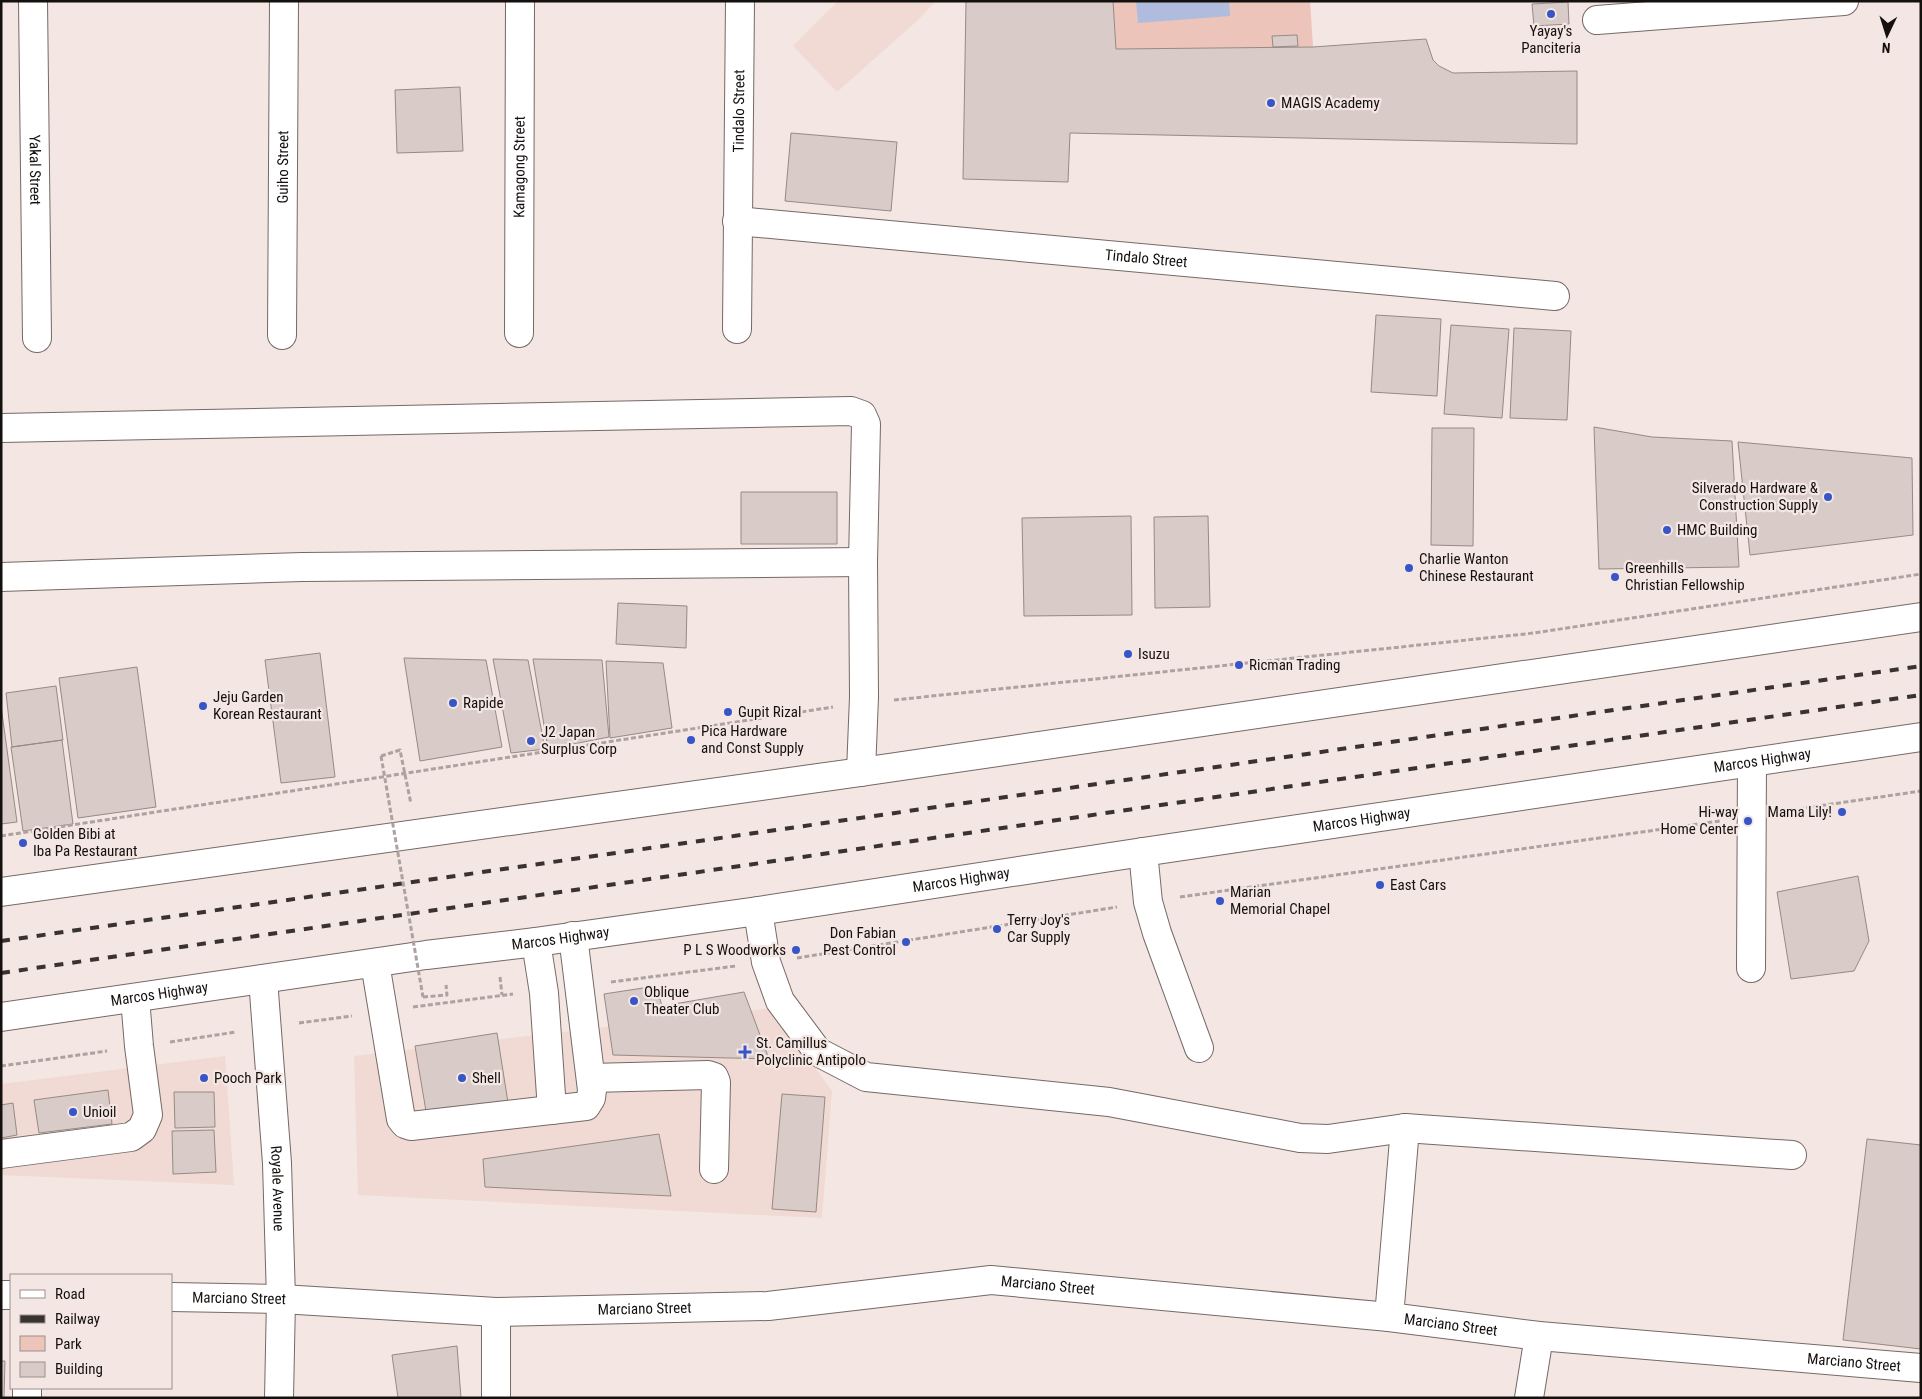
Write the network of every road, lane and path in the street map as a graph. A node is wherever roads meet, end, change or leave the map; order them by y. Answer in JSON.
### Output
{"nodes":[{"id":1,"x":32,"y":1,"type":"edge"},
{"id":2,"x":284,"y":1,"type":"edge"},
{"id":3,"x":520,"y":1,"type":"edge"},
{"id":4,"x":740,"y":1,"type":"edge"},
{"id":5,"x":1844,"y":1,"type":"edge"},
{"id":6,"x":1597,"y":20,"type":"dead end"},
{"id":7,"x":736,"y":221,"type":"junction"},
{"id":8,"x":1555,"y":296,"type":"dead end"},
{"id":9,"x":737,"y":329,"type":"dead end"},
{"id":10,"x":519,"y":333,"type":"dead end"},
{"id":11,"x":282,"y":335,"type":"dead end"},
{"id":12,"x":37,"y":338,"type":"dead end"},
{"id":13,"x":1,"y":428,"type":"edge"},
{"id":14,"x":863,"y":562,"type":"junction"},
{"id":15,"x":1921,"y":574,"type":"edge"},
{"id":16,"x":1,"y":577,"type":"edge"},
{"id":17,"x":1921,"y":617,"type":"edge"},
{"id":18,"x":864,"y":703,"type":"junction"},
{"id":19,"x":1921,"y":738,"type":"edge"},
{"id":20,"x":1752,"y":762,"type":"junction"},
{"id":21,"x":861,"y":772,"type":"junction"},
{"id":22,"x":406,"y":774,"type":"junction"},
{"id":23,"x":1921,"y":791,"type":"edge"},
{"id":24,"x":1751,"y":816,"type":"junction"},
{"id":25,"x":416,"y":834,"type":"junction"},
{"id":26,"x":1,"y":836,"type":"edge"},
{"id":27,"x":1142,"y":852,"type":"junction"},
{"id":28,"x":1,"y":892,"type":"edge"},
{"id":29,"x":1148,"y":902,"type":"junction"},
{"id":30,"x":758,"y":910,"type":"junction"},
{"id":31,"x":573,"y":936,"type":"junction"},
{"id":32,"x":536,"y":942,"type":"junction"},
{"id":33,"x":766,"y":962,"type":"junction"},
{"id":34,"x":375,"y":963,"type":"junction"},
{"id":35,"x":1751,"y":968,"type":"dead end"},
{"id":36,"x":264,"y":979,"type":"junction"},
{"id":37,"x":438,"y":984,"type":"dead end"},
{"id":38,"x":578,"y":986,"type":"junction"},
{"id":39,"x":544,"y":993,"type":"junction"},
{"id":40,"x":136,"y":998,"type":"junction"},
{"id":41,"x":384,"y":1011,"type":"junction"},
{"id":42,"x":1,"y":1017,"type":"edge"},
{"id":43,"x":266,"y":1028,"type":"junction"},
{"id":44,"x":139,"y":1046,"type":"junction"},
{"id":45,"x":1199,"y":1048,"type":"dead end"},
{"id":46,"x":1,"y":1066,"type":"edge"},
{"id":47,"x":591,"y":1078,"type":"junction"},
{"id":48,"x":552,"y":1110,"type":"junction"},
{"id":49,"x":1406,"y":1128,"type":"junction"},
{"id":50,"x":1,"y":1154,"type":"edge"},
{"id":51,"x":1792,"y":1155,"type":"dead end"},
{"id":52,"x":714,"y":1169,"type":"dead end"},
{"id":53,"x":172,"y":1297,"type":"edge"},
{"id":54,"x":281,"y":1299,"type":"junction"},
{"id":55,"x":496,"y":1312,"type":"junction"},
{"id":56,"x":1389,"y":1317,"type":"junction"},
{"id":57,"x":1539,"y":1336,"type":"junction"},
{"id":58,"x":1921,"y":1368,"type":"edge"},
{"id":59,"x":280,"y":1398,"type":"edge"},
{"id":60,"x":496,"y":1398,"type":"edge"},
{"id":61,"x":1529,"y":1398,"type":"edge"}],
"edges":[{"from":1,"to":12,"type":"street","name":"Yakal Street"},
{"from":2,"to":11,"type":"street","name":"Guiho Street"},
{"from":3,"to":10,"type":"street","name":"Kamagong Street"},
{"from":4,"to":7,"type":"street","name":"Tindalo Street"},
{"from":5,"to":6,"type":"street"},
{"from":7,"to":8,"type":"street","name":"Tindalo Street"},
{"from":7,"to":9,"type":"street","name":"Tindalo Street"},
{"from":13,"to":14,"type":"street"},
{"from":14,"to":16,"type":"street"},
{"from":14,"to":18,"type":"street"},
{"from":15,"to":18,"type":"path"},
{"from":17,"to":21,"type":"street"},
{"from":18,"to":21,"type":"street"},
{"from":18,"to":22,"type":"path"},
{"from":19,"to":20,"type":"street","name":"Marcos Highway"},
{"from":20,"to":24,"type":"street"},
{"from":20,"to":27,"type":"street","name":"Marcos Highway"},
{"from":21,"to":25,"type":"street"},
{"from":22,"to":25,"type":"path"},
{"from":22,"to":26,"type":"path"},
{"from":22,"to":37,"type":"path","bridge":true},
{"from":23,"to":24,"type":"path"},
{"from":24,"to":29,"type":"path"},
{"from":24,"to":35,"type":"street"},
{"from":25,"to":28,"type":"street"},
{"from":27,"to":29,"type":"street"},
{"from":27,"to":30,"type":"street","name":"Marcos Highway"},
{"from":29,"to":33,"type":"path"},
{"from":29,"to":45,"type":"street"},
{"from":30,"to":31,"type":"street","name":"Marcos Highway"},
{"from":30,"to":33,"type":"street"},
{"from":31,"to":32,"type":"street","name":"Marcos Highway"},
{"from":31,"to":38,"type":"street"},
{"from":32,"to":34,"type":"street","name":"Marcos Highway"},
{"from":32,"to":39,"type":"street"},
{"from":33,"to":38,"type":"path"},
{"from":33,"to":49,"type":"street"},
{"from":34,"to":36,"type":"street","name":"Marcos Highway"},
{"from":34,"to":41,"type":"street"},
{"from":36,"to":40,"type":"street","name":"Marcos Highway"},
{"from":36,"to":43,"type":"street","name":"Royale Avenue"},
{"from":38,"to":47,"type":"street"},
{"from":39,"to":41,"type":"path"},
{"from":39,"to":48,"type":"street"},
{"from":40,"to":42,"type":"street","name":"Marcos Highway"},
{"from":40,"to":44,"type":"street"},
{"from":41,"to":43,"type":"path"},
{"from":41,"to":48,"type":"street"},
{"from":43,"to":44,"type":"path"},
{"from":43,"to":54,"type":"street","name":"Royale Avenue"},
{"from":44,"to":46,"type":"path"},
{"from":44,"to":50,"type":"street"},
{"from":47,"to":48,"type":"street"},
{"from":47,"to":52,"type":"street"},
{"from":49,"to":51,"type":"street"},
{"from":49,"to":56,"type":"street"},
{"from":53,"to":54,"type":"street","name":"Marciano Street"},
{"from":54,"to":55,"type":"street","name":"Marciano Street"},
{"from":54,"to":59,"type":"street","name":"Royale Avenue"},
{"from":55,"to":56,"type":"street","name":"Marciano Street"},
{"from":55,"to":60,"type":"street"},
{"from":56,"to":57,"type":"street","name":"Marciano Street"},
{"from":57,"to":58,"type":"street","name":"Marciano Street"},
{"from":57,"to":61,"type":"street"}]}
